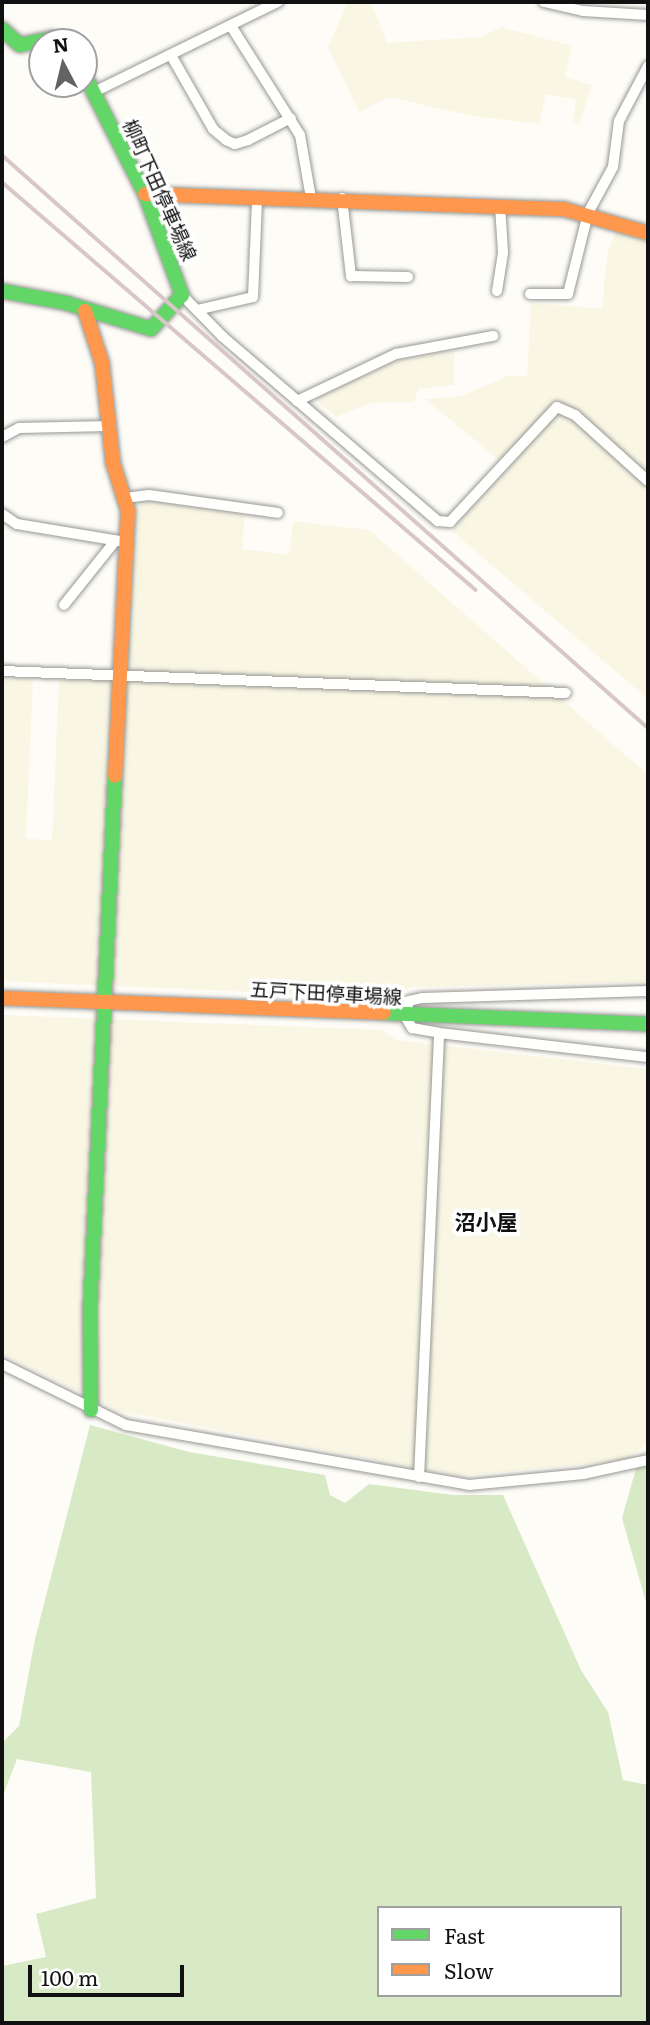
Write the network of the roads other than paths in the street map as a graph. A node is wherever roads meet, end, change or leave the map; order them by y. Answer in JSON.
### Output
{"nodes":[{"id":1,"x":278,"y":2,"type":"edge"},
{"id":2,"x":544,"y":2,"type":"edge"},
{"id":3,"x":648,"y":15,"type":"edge"},
{"id":4,"x":231,"y":26,"type":"junction"},
{"id":5,"x":7,"y":34,"type":"edge"},
{"id":6,"x":28,"y":43,"type":"edge"},
{"id":7,"x":172,"y":57,"type":"junction"},
{"id":8,"x":648,"y":66,"type":"edge"},
{"id":9,"x":98,"y":90,"type":"edge"},
{"id":10,"x":97,"y":98,"type":"edge"},
{"id":11,"x":291,"y":118,"type":"junction"},
{"id":12,"x":145,"y":194,"type":"junction"},
{"id":13,"x":311,"y":198,"type":"junction"},
{"id":14,"x":342,"y":198,"type":"junction"},
{"id":15,"x":257,"y":200,"type":"junction"},
{"id":16,"x":500,"y":206,"type":"junction"},
{"id":17,"x":588,"y":213,"type":"junction"},
{"id":18,"x":648,"y":233,"type":"edge"},
{"id":19,"x":408,"y":276,"type":"dead end"},
{"id":20,"x":2,"y":291,"type":"edge"},
{"id":21,"x":498,"y":292,"type":"dead end"},
{"id":22,"x":530,"y":293,"type":"dead end"},
{"id":23,"x":182,"y":295,"type":"junction"},
{"id":24,"x":197,"y":310,"type":"junction"},
{"id":25,"x":85,"y":311,"type":"junction"},
{"id":26,"x":493,"y":335,"type":"dead end"},
{"id":27,"x":297,"y":401,"type":"junction"},
{"id":28,"x":109,"y":426,"type":"junction"},
{"id":29,"x":2,"y":437,"type":"edge"},
{"id":30,"x":648,"y":481,"type":"edge"},
{"id":31,"x":125,"y":498,"type":"junction"},
{"id":32,"x":278,"y":513,"type":"dead end"},
{"id":33,"x":2,"y":514,"type":"edge"},
{"id":34,"x":121,"y":542,"type":"junction"},
{"id":35,"x":64,"y":606,"type":"dead end"},
{"id":36,"x":2,"y":671,"type":"edge"},
{"id":37,"x":120,"y":676,"type":"junction"},
{"id":38,"x":566,"y":693,"type":"dead end"},
{"id":39,"x":648,"y":991,"type":"edge"},
{"id":40,"x":2,"y":998,"type":"edge"},
{"id":41,"x":106,"y":1002,"type":"junction"},
{"id":42,"x":405,"y":1016,"type":"junction"},
{"id":43,"x":648,"y":1024,"type":"edge"},
{"id":44,"x":439,"y":1033,"type":"junction"},
{"id":45,"x":648,"y":1057,"type":"edge"},
{"id":46,"x":2,"y":1364,"type":"edge"},
{"id":47,"x":91,"y":1410,"type":"junction"},
{"id":48,"x":648,"y":1460,"type":"edge"},
{"id":49,"x":419,"y":1477,"type":"junction"}],
"edges":[{"from":1,"to":4,"type":"street"},
{"from":2,"to":3,"type":"street"},
{"from":4,"to":7,"type":"street"},
{"from":4,"to":11,"type":"street"},
{"from":5,"to":6,"type":"street"},
{"from":7,"to":9,"type":"street"},
{"from":7,"to":11,"type":"street"},
{"from":8,"to":17,"type":"street"},
{"from":10,"to":12,"type":"street","name":"柳町下田停車場線"},
{"from":11,"to":13,"type":"street"},
{"from":12,"to":15,"type":"street"},
{"from":12,"to":23,"type":"street","name":"柳町下田停車場線"},
{"from":13,"to":14,"type":"street"},
{"from":13,"to":15,"type":"street"},
{"from":14,"to":16,"type":"street"},
{"from":14,"to":19,"type":"street"},
{"from":15,"to":24,"type":"street"},
{"from":16,"to":17,"type":"street"},
{"from":16,"to":21,"type":"street"},
{"from":17,"to":18,"type":"street"},
{"from":17,"to":22,"type":"street"},
{"from":20,"to":25,"type":"street"},
{"from":23,"to":24,"type":"street"},
{"from":23,"to":25,"type":"street"},
{"from":24,"to":27,"type":"street"},
{"from":25,"to":28,"type":"street"},
{"from":26,"to":27,"type":"street"},
{"from":27,"to":30,"type":"street"},
{"from":28,"to":29,"type":"street"},
{"from":28,"to":31,"type":"street"},
{"from":31,"to":32,"type":"street"},
{"from":31,"to":34,"type":"street"},
{"from":33,"to":34,"type":"street"},
{"from":34,"to":35,"type":"street"},
{"from":34,"to":37,"type":"street"},
{"from":36,"to":37,"type":"street"},
{"from":37,"to":38,"type":"street"},
{"from":37,"to":41,"type":"street"},
{"from":39,"to":42,"type":"street"},
{"from":40,"to":41,"type":"street","name":"五戸下田停車場線"},
{"from":41,"to":42,"type":"street","name":"五戸下田停車場線"},
{"from":41,"to":47,"type":"street"},
{"from":42,"to":43,"type":"street","name":"五戸下田停車場線"},
{"from":42,"to":44,"type":"street"},
{"from":44,"to":45,"type":"street"},
{"from":44,"to":49,"type":"street"},
{"from":46,"to":47,"type":"street"},
{"from":47,"to":49,"type":"street"},
{"from":48,"to":49,"type":"street"}]}
